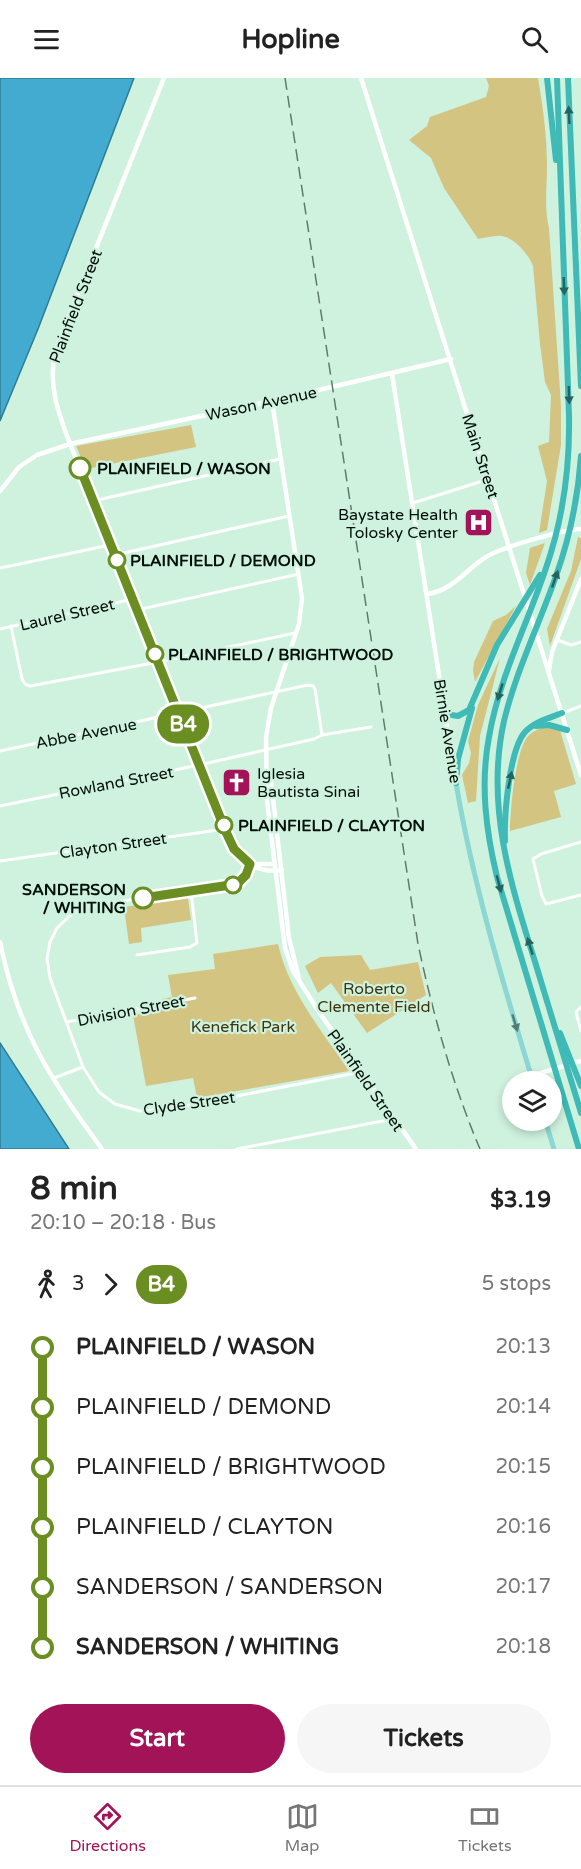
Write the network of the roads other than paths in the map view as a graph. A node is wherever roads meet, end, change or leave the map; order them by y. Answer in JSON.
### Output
{"nodes":[{"id":1,"x":165,"y":78,"type":"edge"},
{"id":2,"x":360,"y":78,"type":"edge"},
{"id":3,"x":547,"y":78,"type":"edge"},
{"id":4,"x":557,"y":78,"type":"edge"},
{"id":5,"x":568,"y":78,"type":"edge"},
{"id":6,"x":563,"y":235,"type":"junction"},
{"id":7,"x":575,"y":237,"type":"junction"},
{"id":8,"x":581,"y":294,"type":"edge"},
{"id":9,"x":451,"y":359,"type":"junction"},
{"id":10,"x":392,"y":374,"type":"junction"},
{"id":11,"x":581,"y":386,"type":"edge"},
{"id":12,"x":272,"y":401,"type":"junction"},
{"id":13,"x":70,"y":444,"type":"junction"},
{"id":14,"x":581,"y":456,"type":"edge"},
{"id":15,"x":280,"y":459,"type":"junction"},
{"id":16,"x":489,"y":479,"type":"junction"},
{"id":17,"x":0,"y":490,"type":"edge"},
{"id":18,"x":93,"y":501,"type":"junction"},
{"id":19,"x":413,"y":503,"type":"junction"},
{"id":20,"x":290,"y":516,"type":"junction"},
{"id":21,"x":581,"y":530,"type":"edge"},
{"id":22,"x":111,"y":544,"type":"junction"},
{"id":23,"x":510,"y":547,"type":"junction"},
{"id":24,"x":115,"y":555,"type":"junction"},
{"id":25,"x":0,"y":568,"type":"edge"},
{"id":26,"x":299,"y":574,"type":"junction"},
{"id":27,"x":581,"y":579,"type":"edge"},
{"id":28,"x":580,"y":585,"type":"edge"},
{"id":29,"x":535,"y":589,"type":"junction"},
{"id":30,"x":428,"y":594,"type":"junction"},
{"id":31,"x":133,"y":599,"type":"junction"},
{"id":32,"x":137,"y":610,"type":"junction"},
{"id":33,"x":11,"y":626,"type":"junction"},
{"id":34,"x":0,"y":629,"type":"edge"},
{"id":35,"x":297,"y":632,"type":"junction"},
{"id":36,"x":557,"y":640,"type":"junction"},
{"id":37,"x":581,"y":642,"type":"edge"},
{"id":38,"x":158,"y":662,"type":"junction"},
{"id":39,"x":549,"y":673,"type":"junction"},
{"id":40,"x":481,"y":681,"type":"junction"},
{"id":41,"x":277,"y":691,"type":"junction"},
{"id":42,"x":581,"y":706,"type":"edge"},
{"id":43,"x":562,"y":713,"type":"junction"},
{"id":44,"x":179,"y":714,"type":"junction"},
{"id":45,"x":445,"y":714,"type":"junction"},
{"id":46,"x":532,"y":726,"type":"junction"},
{"id":47,"x":371,"y":727,"type":"dead end"},
{"id":48,"x":567,"y":730,"type":"junction"},
{"id":49,"x":322,"y":735,"type":"junction"},
{"id":50,"x":267,"y":749,"type":"junction"},
{"id":51,"x":0,"y":751,"type":"edge"},
{"id":52,"x":578,"y":758,"type":"edge"},
{"id":53,"x":200,"y":765,"type":"junction"},
{"id":54,"x":581,"y":775,"type":"edge"},
{"id":55,"x":456,"y":783,"type":"junction"},
{"id":56,"x":0,"y":806,"type":"edge"},
{"id":57,"x":225,"y":829,"type":"junction"},
{"id":58,"x":581,"y":842,"type":"edge"},
{"id":59,"x":506,"y":860,"type":"junction"},
{"id":60,"x":0,"y":861,"type":"edge"},
{"id":61,"x":250,"y":864,"type":"junction"},
{"id":62,"x":278,"y":867,"type":"junction"},
{"id":63,"x":191,"y":891,"type":"junction"},
{"id":64,"x":581,"y":895,"type":"edge"},
{"id":65,"x":289,"y":933,"type":"junction"},
{"id":66,"x":282,"y":934,"type":"junction"},
{"id":67,"x":0,"y":942,"type":"edge"},
{"id":68,"x":137,"y":955,"type":"dead end"},
{"id":69,"x":299,"y":979,"type":"junction"},
{"id":70,"x":195,"y":998,"type":"dead end"},
{"id":71,"x":547,"y":1002,"type":"junction"},
{"id":72,"x":581,"y":1007,"type":"edge"},
{"id":73,"x":66,"y":1022,"type":"junction"},
{"id":74,"x":581,"y":1031,"type":"edge"},
{"id":75,"x":581,"y":1061,"type":"edge"},
{"id":76,"x":83,"y":1067,"type":"junction"},
{"id":77,"x":530,"y":1071,"type":"edge"},
{"id":78,"x":554,"y":1071,"type":"edge"},
{"id":79,"x":361,"y":1072,"type":"junction"},
{"id":80,"x":52,"y":1079,"type":"junction"},
{"id":81,"x":581,"y":1086,"type":"edge"},
{"id":82,"x":581,"y":1113,"type":"edge"},
{"id":83,"x":393,"y":1119,"type":"junction"},
{"id":84,"x":548,"y":1131,"type":"edge"},
{"id":85,"x":102,"y":1149,"type":"edge"},
{"id":86,"x":237,"y":1149,"type":"edge"},
{"id":87,"x":416,"y":1149,"type":"edge"},
{"id":88,"x":554,"y":1149,"type":"edge"},
{"id":89,"x":579,"y":1149,"type":"edge"}],
"edges":[{"from":1,"to":13,"type":"street","name":"Plainfield Street"},
{"from":2,"to":9,"type":"street","name":"Main Street"},
{"from":3,"to":6,"type":"highway"},
{"from":4,"to":6,"type":"highway"},
{"from":7,"to":5,"type":"highway","one_way":true},
{"from":6,"to":29,"type":"highway","one_way":true},
{"from":7,"to":8,"type":"highway"},
{"from":7,"to":11,"type":"highway"},
{"from":9,"to":10,"type":"street","name":"Wason Avenue"},
{"from":9,"to":16,"type":"street","name":"Main Street"},
{"from":10,"to":12,"type":"street","name":"Wason Avenue"},
{"from":10,"to":19,"type":"street","name":"Birnie Avenue"},
{"from":12,"to":13,"type":"street","name":"Wason Avenue"},
{"from":12,"to":15,"type":"street"},
{"from":13,"to":17,"type":"street","name":"Wason Avenue"},
{"from":13,"to":18,"type":"street","name":"Plainfield Street"},
{"from":59,"to":14,"type":"highway","one_way":true},
{"from":15,"to":18,"type":"street"},
{"from":15,"to":20,"type":"street"},
{"from":16,"to":19,"type":"street"},
{"from":16,"to":23,"type":"street","name":"Main Street"},
{"from":18,"to":22,"type":"street","name":"Plainfield Street"},
{"from":19,"to":30,"type":"street","name":"Birnie Avenue"},
{"from":20,"to":24,"type":"street"},
{"from":20,"to":26,"type":"street"},
{"from":21,"to":23,"type":"street"},
{"from":22,"to":24,"type":"street","name":"Plainfield Street"},
{"from":22,"to":25,"type":"street"},
{"from":23,"to":30,"type":"street"},
{"from":23,"to":39,"type":"street","name":"Main Street"},
{"from":24,"to":31,"type":"street","name":"Plainfield Street"},
{"from":26,"to":32,"type":"street"},
{"from":26,"to":35,"type":"street"},
{"from":27,"to":28,"type":"street"},
{"from":28,"to":36,"type":"street"},
{"from":29,"to":40,"type":"highway"},
{"from":29,"to":89,"type":"highway","one_way":true},
{"from":30,"to":45,"type":"street","name":"Birnie Avenue"},
{"from":31,"to":32,"type":"street","name":"Plainfield Street"},
{"from":31,"to":33,"type":"street","name":"Laurel Street"},
{"from":32,"to":38,"type":"street","name":"Plainfield Street"},
{"from":33,"to":34,"type":"street","name":"Laurel Street"},
{"from":33,"to":38,"type":"street"},
{"from":35,"to":38,"type":"street"},
{"from":35,"to":41,"type":"street"},
{"from":36,"to":37,"type":"street"},
{"from":36,"to":39,"type":"street"},
{"from":38,"to":44,"type":"street","name":"Plainfield Street"},
{"from":39,"to":43,"type":"street","name":"Main Street"},
{"from":40,"to":45,"type":"highway"},
{"from":40,"to":55,"type":"highway"},
{"from":41,"to":44,"type":"street","name":"Abbe Avenue"},
{"from":41,"to":49,"type":"street","name":"Abbe Avenue"},
{"from":41,"to":50,"type":"street"},
{"from":42,"to":43,"type":"street"},
{"from":43,"to":46,"type":"highway"},
{"from":43,"to":48,"type":"street","name":"Main Street"},
{"from":44,"to":51,"type":"street","name":"Abbe Avenue"},
{"from":44,"to":53,"type":"street","name":"Plainfield Street"},
{"from":45,"to":55,"type":"street","name":"Birnie Avenue"},
{"from":46,"to":48,"type":"highway"},
{"from":59,"to":46,"type":"highway","one_way":true},
{"from":47,"to":49,"type":"street","name":"Rowland Street"},
{"from":48,"to":52,"type":"street","name":"Main Street"},
{"from":49,"to":50,"type":"street","name":"Rowland Street"},
{"from":50,"to":53,"type":"street","name":"Rowland Street"},
{"from":50,"to":62,"type":"street"},
{"from":52,"to":54,"type":"street","name":"Main Street"},
{"from":53,"to":56,"type":"street","name":"Rowland Street"},
{"from":53,"to":57,"type":"street","name":"Plainfield Street"},
{"from":55,"to":77,"type":"main road","name":"Birnie Avenue","one_way":true},
{"from":57,"to":60,"type":"street","name":"Clayton Street"},
{"from":57,"to":61,"type":"street","name":"Plainfield Street"},
{"from":58,"to":64,"type":"street"},
{"from":71,"to":59,"type":"highway","one_way":true},
{"from":61,"to":62,"type":"street"},
{"from":61,"to":63,"type":"street","name":"Clyde Street"},
{"from":62,"to":65,"type":"street","name":"Plainfield Street"},
{"from":62,"to":66,"type":"street","name":"Plainfield Street"},
{"from":63,"to":68,"type":"street"},
{"from":63,"to":73,"type":"street","name":"Clyde Street"},
{"from":65,"to":66,"type":"street"},
{"from":65,"to":69,"type":"street","name":"Plainfield Street"},
{"from":66,"to":69,"type":"street","name":"Plainfield Street"},
{"from":67,"to":80,"type":"street"},
{"from":69,"to":79,"type":"street","name":"Plainfield Street"},
{"from":70,"to":73,"type":"street","name":"Division Street"},
{"from":71,"to":81,"type":"highway"},
{"from":71,"to":82,"type":"highway"},
{"from":72,"to":74,"type":"street"},
{"from":73,"to":76,"type":"street","name":"Clyde Street"},
{"from":75,"to":78,"type":"street"},
{"from":76,"to":79,"type":"street","name":"Clyde Street"},
{"from":76,"to":80,"type":"street"},
{"from":79,"to":83,"type":"street","name":"Plainfield Street"},
{"from":80,"to":85,"type":"street"},
{"from":83,"to":86,"type":"street"},
{"from":83,"to":87,"type":"street","name":"Plainfield Street"},
{"from":84,"to":88,"type":"main road"}]}
